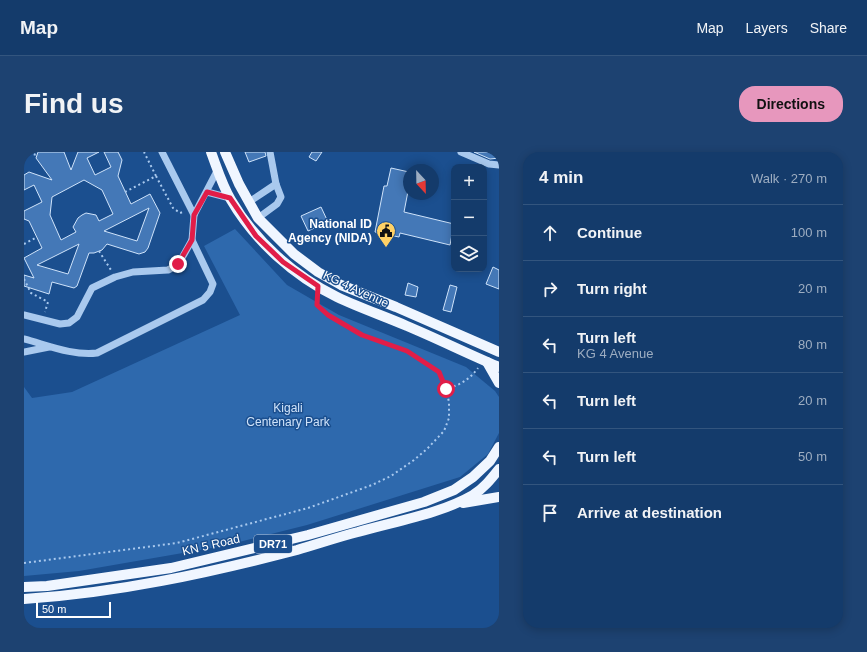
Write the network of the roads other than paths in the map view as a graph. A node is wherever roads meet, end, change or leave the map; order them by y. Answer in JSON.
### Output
{"nodes":[{"id":1,"x":162,"y":152,"type":"edge"},
{"id":2,"x":211,"y":152,"type":"edge"},
{"id":3,"x":225,"y":152,"type":"edge"},
{"id":4,"x":270,"y":152,"type":"edge"},
{"id":5,"x":461,"y":152,"type":"edge"},
{"id":6,"x":499,"y":165,"type":"edge"},
{"id":7,"x":218,"y":169,"type":"junction"},
{"id":8,"x":276,"y":184,"type":"junction"},
{"id":9,"x":207,"y":192,"type":"junction"},
{"id":10,"x":230,"y":198,"type":"junction"},
{"id":11,"x":249,"y":202,"type":"junction"},
{"id":12,"x":193,"y":212,"type":"junction"},
{"id":13,"x":258,"y":218,"type":"junction"},
{"id":14,"x":192,"y":240,"type":"junction"},
{"id":15,"x":413,"y":314,"type":"junction"},
{"id":16,"x":24,"y":315,"type":"edge"},
{"id":17,"x":409,"y":326,"type":"junction"},
{"id":18,"x":24,"y":339,"type":"edge"},
{"id":19,"x":52,"y":346,"type":"junction"},
{"id":20,"x":24,"y":352,"type":"edge"},
{"id":21,"x":499,"y":352,"type":"edge"},
{"id":22,"x":485,"y":361,"type":"junction"},
{"id":23,"x":499,"y":367,"type":"edge"},
{"id":24,"x":499,"y":383,"type":"edge"},
{"id":25,"x":499,"y":447,"type":"edge"},
{"id":26,"x":499,"y":470,"type":"edge"},
{"id":27,"x":499,"y":497,"type":"edge"},
{"id":28,"x":453,"y":504,"type":"junction"},
{"id":29,"x":24,"y":587,"type":"edge"},
{"id":30,"x":24,"y":600,"type":"edge"}],
"edges":[{"from":1,"to":12,"type":"street"},
{"from":2,"to":7,"type":"main road","name":"KG 4 Avenue"},
{"from":3,"to":11,"type":"main road","name":"KG 4 Avenue"},
{"from":4,"to":8,"type":"street"},
{"from":5,"to":6,"type":"street"},
{"from":7,"to":9,"type":"street"},
{"from":7,"to":10,"type":"main road","name":"KG 4 Avenue"},
{"from":8,"to":11,"type":"street"},
{"from":8,"to":13,"type":"street"},
{"from":9,"to":10,"type":"street"},
{"from":9,"to":12,"type":"street"},
{"from":10,"to":17,"type":"main road","name":"KG 4 Avenue"},
{"from":11,"to":13,"type":"main road","name":"KG 4 Avenue"},
{"from":12,"to":14,"type":"street"},
{"from":13,"to":15,"type":"main road","name":"KG 4 Avenue"},
{"from":14,"to":16,"type":"street"},
{"from":14,"to":19,"type":"street"},
{"from":15,"to":17,"type":"main road"},
{"from":15,"to":21,"type":"main road","name":"KG 4 Avenue"},
{"from":17,"to":22,"type":"main road","name":"KG 4 Avenue"},
{"from":18,"to":19,"type":"street"},
{"from":19,"to":20,"type":"street"},
{"from":22,"to":23,"type":"main road","name":"KG 4 Avenue"},
{"from":22,"to":24,"type":"main road"},
{"from":25,"to":29,"type":"main road","name":"KN 5 Road","number":"DR71"},
{"from":26,"to":28,"type":"main road","name":"KN 5 Road","number":"DR71"},
{"from":27,"to":28,"type":"main road"},
{"from":28,"to":30,"type":"main road","name":"KN 5 Road","number":"DR71"}]}
